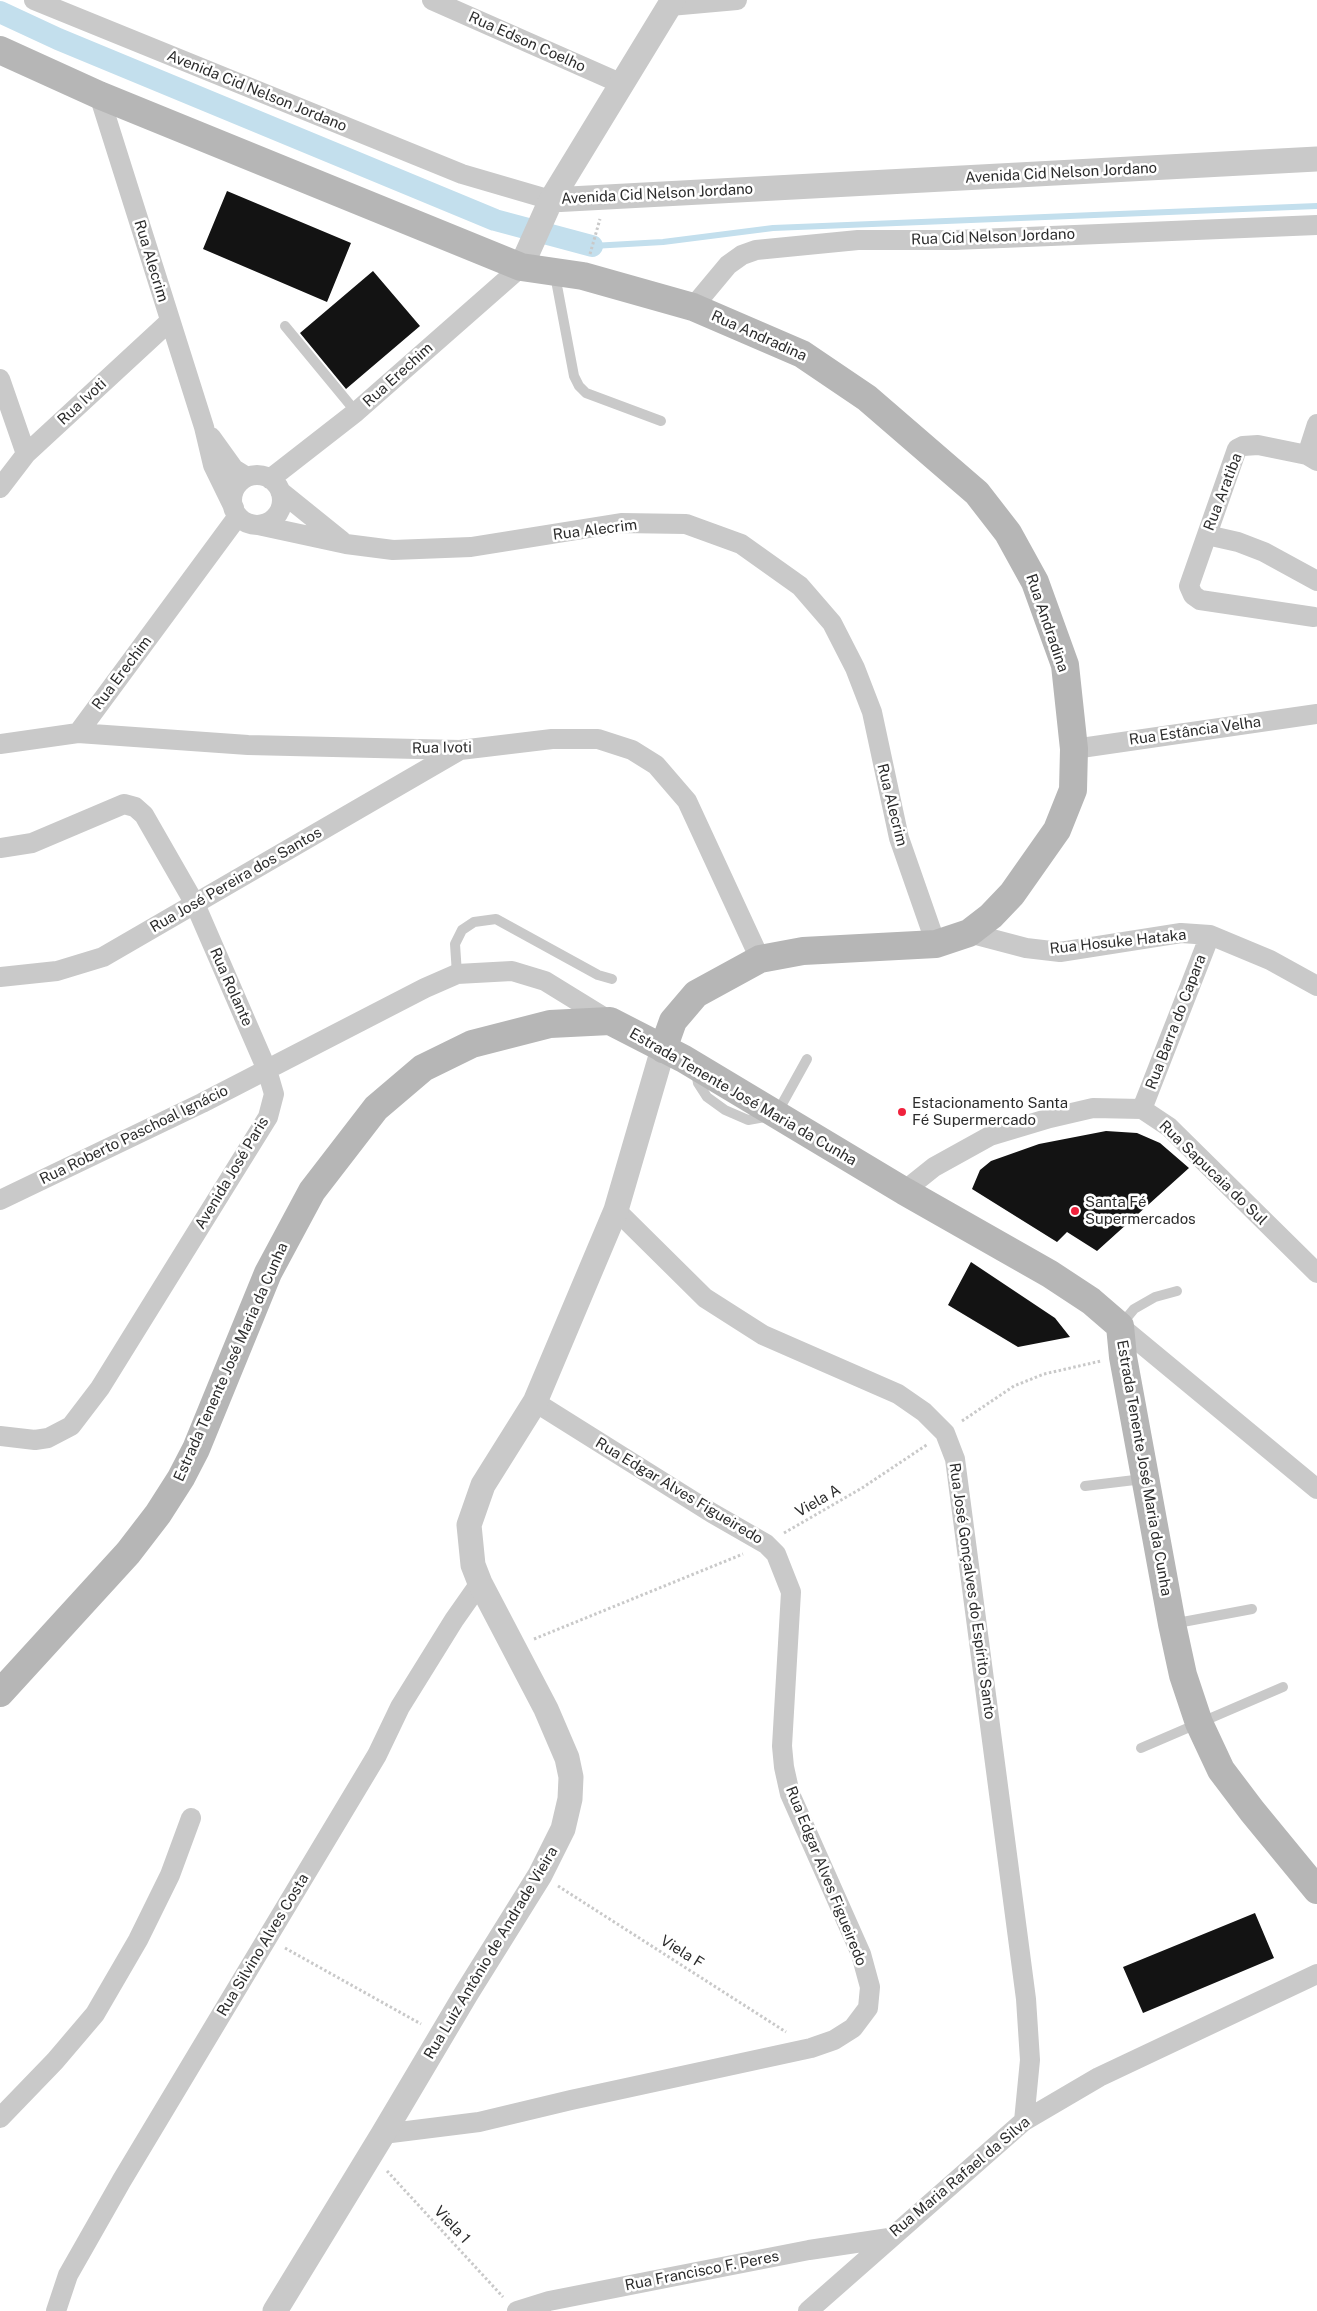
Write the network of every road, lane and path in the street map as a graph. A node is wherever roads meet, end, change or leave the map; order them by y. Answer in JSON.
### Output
{"nodes":[{"id":1,"x":34,"y":0,"type":"edge"},
{"id":2,"x":432,"y":0,"type":"edge"},
{"id":3,"x":737,"y":0,"type":"edge"},
{"id":4,"x":671,"y":3,"type":"edge"},
{"id":5,"x":0,"y":50,"type":"edge"},
{"id":6,"x":622,"y":84,"type":"junction"},
{"id":7,"x":99,"y":94,"type":"junction"},
{"id":8,"x":1317,"y":159,"type":"edge"},
{"id":9,"x":547,"y":208,"type":"junction"},
{"id":10,"x":1317,"y":225,"type":"edge"},
{"id":11,"x":599,"y":226,"type":"dead end"},
{"id":12,"x":526,"y":256,"type":"junction"},
{"id":13,"x":590,"y":256,"type":"dead end"},
{"id":14,"x":554,"y":271,"type":"junction"},
{"id":15,"x":694,"y":307,"type":"junction"},
{"id":16,"x":170,"y":321,"type":"junction"},
{"id":17,"x":285,"y":326,"type":"dead end"},
{"id":18,"x":0,"y":379,"type":"edge"},
{"id":19,"x":356,"y":412,"type":"junction"},
{"id":20,"x":661,"y":421,"type":"dead end"},
{"id":21,"x":1317,"y":424,"type":"edge"},
{"id":22,"x":204,"y":428,"type":"junction"},
{"id":23,"x":26,"y":454,"type":"junction"},
{"id":24,"x":1312,"y":458,"type":"edge"},
{"id":25,"x":247,"y":477,"type":"junction"},
{"id":26,"x":275,"y":485,"type":"junction"},
{"id":27,"x":0,"y":488,"type":"edge"},
{"id":28,"x":236,"y":512,"type":"junction"},
{"id":29,"x":258,"y":525,"type":"junction"},
{"id":30,"x":1207,"y":535,"type":"junction"},
{"id":31,"x":346,"y":544,"type":"junction"},
{"id":32,"x":1317,"y":581,"type":"edge"},
{"id":33,"x":1314,"y":617,"type":"dead end"},
{"id":34,"x":1317,"y":714,"type":"edge"},
{"id":35,"x":78,"y":733,"type":"junction"},
{"id":36,"x":0,"y":744,"type":"edge"},
{"id":37,"x":1074,"y":749,"type":"junction"},
{"id":38,"x":460,"y":750,"type":"junction"},
{"id":39,"x":0,"y":848,"type":"edge"},
{"id":40,"x":195,"y":904,"type":"junction"},
{"id":41,"x":969,"y":933,"type":"junction"},
{"id":42,"x":1210,"y":935,"type":"junction"},
{"id":43,"x":936,"y":944,"type":"junction"},
{"id":44,"x":760,"y":959,"type":"junction"},
{"id":45,"x":457,"y":974,"type":"junction"},
{"id":46,"x":0,"y":977,"type":"edge"},
{"id":47,"x":612,"y":979,"type":"dead end"},
{"id":48,"x":1317,"y":986,"type":"edge"},
{"id":49,"x":610,"y":1021,"type":"junction"},
{"id":50,"x":663,"y":1049,"type":"junction"},
{"id":51,"x":807,"y":1059,"type":"dead end"},
{"id":52,"x":267,"y":1070,"type":"junction"},
{"id":53,"x":1142,"y":1109,"type":"junction"},
{"id":54,"x":776,"y":1114,"type":"junction"},
{"id":55,"x":904,"y":1191,"type":"junction"},
{"id":56,"x":0,"y":1200,"type":"edge"},
{"id":57,"x":616,"y":1210,"type":"junction"},
{"id":58,"x":1317,"y":1275,"type":"edge"},
{"id":59,"x":1177,"y":1291,"type":"dead end"},
{"id":60,"x":1120,"y":1326,"type":"junction"},
{"id":61,"x":1123,"y":1357,"type":"junction"},
{"id":62,"x":535,"y":1402,"type":"junction"},
{"id":63,"x":945,"y":1432,"type":"junction"},
{"id":64,"x":0,"y":1436,"type":"edge"},
{"id":65,"x":1146,"y":1479,"type":"junction"},
{"id":66,"x":1085,"y":1486,"type":"dead end"},
{"id":67,"x":1317,"y":1489,"type":"edge"},
{"id":68,"x":766,"y":1544,"type":"junction"},
{"id":69,"x":480,"y":1583,"type":"junction"},
{"id":70,"x":1252,"y":1609,"type":"dead end"},
{"id":71,"x":1172,"y":1624,"type":"junction"},
{"id":72,"x":512,"y":1648,"type":"junction"},
{"id":73,"x":1283,"y":1688,"type":"dead end"},
{"id":74,"x":0,"y":1693,"type":"edge"},
{"id":75,"x":1199,"y":1723,"type":"junction"},
{"id":76,"x":1141,"y":1748,"type":"dead end"},
{"id":77,"x":191,"y":1818,"type":"dead end"},
{"id":78,"x":540,"y":1875,"type":"junction"},
{"id":79,"x":1317,"y":1890,"type":"edge"},
{"id":80,"x":267,"y":1938,"type":"junction"},
{"id":81,"x":1317,"y":1974,"type":"edge"},
{"id":82,"x":441,"y":2036,"type":"junction"},
{"id":83,"x":811,"y":2048,"type":"junction"},
{"id":84,"x":0,"y":2118,"type":"edge"},
{"id":85,"x":1024,"y":2121,"type":"junction"},
{"id":86,"x":377,"y":2144,"type":"junction"},
{"id":87,"x":889,"y":2238,"type":"junction"},
{"id":88,"x":513,"y":2307,"type":"edge"},
{"id":89,"x":56,"y":2311,"type":"edge"},
{"id":90,"x":275,"y":2311,"type":"edge"},
{"id":91,"x":808,"y":2311,"type":"edge"}],
"edges":[{"from":1,"to":9,"type":"street","name":"Avenida Cid Nelson Jordano"},
{"from":2,"to":6,"type":"street","name":"Rua Edson Coelho"},
{"from":3,"to":4,"type":"street"},
{"from":4,"to":6,"type":"street"},
{"from":5,"to":7,"type":"main road"},
{"from":6,"to":9,"type":"street"},
{"from":7,"to":12,"type":"main road"},
{"from":7,"to":16,"type":"street","name":"Rua Alecrim"},
{"from":8,"to":9,"type":"street","name":"Avenida Cid Nelson Jordano"},
{"from":9,"to":12,"type":"street"},
{"from":10,"to":15,"type":"street","name":"Rua Cid Nelson Jordano"},
{"from":11,"to":13,"type":"path"},
{"from":12,"to":14,"type":"main road","name":"Rua Andradina"},
{"from":12,"to":19,"type":"street","name":"Rua Erechim"},
{"from":14,"to":15,"type":"main road","name":"Rua Andradina"},
{"from":14,"to":20,"type":"lane"},
{"from":15,"to":37,"type":"main road","name":"Rua Andradina"},
{"from":16,"to":22,"type":"street","name":"Rua Alecrim"},
{"from":16,"to":23,"type":"street","name":"Rua Ivoti"},
{"from":17,"to":19,"type":"lane"},
{"from":18,"to":23,"type":"street"},
{"from":19,"to":26,"type":"street","name":"Rua Erechim"},
{"from":21,"to":24,"type":"street","name":"Rua Aratiba"},
{"from":22,"to":25,"type":"street","name":"Rua Alecrim"},
{"from":22,"to":28,"type":"street","name":"Rua Alecrim"},
{"from":23,"to":27,"type":"street","name":"Rua Ivoti"},
{"from":24,"to":30,"type":"street","name":"Rua Aratiba"},
{"from":25,"to":26,"type":"street"},
{"from":25,"to":28,"type":"street"},
{"from":26,"to":29,"type":"street"},
{"from":26,"to":31,"type":"street"},
{"from":28,"to":29,"type":"street"},
{"from":28,"to":35,"type":"street","name":"Rua Erechim"},
{"from":29,"to":31,"type":"street","name":"Rua Alecrim"},
{"from":30,"to":32,"type":"street"},
{"from":30,"to":33,"type":"street","name":"Rua Aratiba"},
{"from":31,"to":43,"type":"street","name":"Rua Alecrim"},
{"from":34,"to":37,"type":"street","name":"Rua Estância Velha"},
{"from":35,"to":36,"type":"street","name":"Rua Ivoti"},
{"from":35,"to":38,"type":"street","name":"Rua Ivoti"},
{"from":37,"to":41,"type":"main road","name":"Rua Andradina"},
{"from":38,"to":40,"type":"street","name":"Rua José Pereira dos Santos"},
{"from":38,"to":44,"type":"street","name":"Rua Ivoti"},
{"from":39,"to":40,"type":"street","name":"Rua Rolante"},
{"from":40,"to":46,"type":"street","name":"Rua José Pereira dos Santos"},
{"from":40,"to":52,"type":"street","name":"Rua Rolante"},
{"from":41,"to":42,"type":"street","name":"Rua Hosuke Hataka"},
{"from":41,"to":43,"type":"main road","name":"Rua Andradina"},
{"from":42,"to":48,"type":"street","name":"Rua Hosuke Hataka"},
{"from":42,"to":53,"type":"street","name":"Rua Barra do Capara"},
{"from":43,"to":44,"type":"main road","name":"Rua Andradina"},
{"from":44,"to":50,"type":"main road","name":"Rua Andradina"},
{"from":45,"to":47,"type":"lane"},
{"from":45,"to":49,"type":"street"},
{"from":45,"to":52,"type":"street"},
{"from":49,"to":50,"type":"main road","name":"Estrada Tenente José Maria da Cunha"},
{"from":49,"to":74,"type":"main road","name":"Estrada Tenente José Maria da Cunha"},
{"from":50,"to":54,"type":"main road","name":"Estrada Tenente José Maria da Cunha"},
{"from":50,"to":57,"type":"street","name":"Rua Luiz Antônio de Andrade Vieira"},
{"from":51,"to":54,"type":"lane"},
{"from":52,"to":56,"type":"street","name":"Rua Roberto Paschoal Ignácio"},
{"from":52,"to":64,"type":"street","name":"Avenida José Paris"},
{"from":53,"to":55,"type":"street"},
{"from":53,"to":58,"type":"street","name":"Rua Sapucaia do Sul"},
{"from":54,"to":55,"type":"main road","name":"Estrada Tenente José Maria da Cunha"},
{"from":55,"to":60,"type":"main road","name":"Estrada Tenente José Maria da Cunha"},
{"from":57,"to":62,"type":"street","name":"Rua Luiz Antônio de Andrade Vieira"},
{"from":57,"to":63,"type":"street","name":"Rua José Gonçalves do Espírito Santo"},
{"from":59,"to":60,"type":"lane"},
{"from":60,"to":61,"type":"main road","name":"Estrada Tenente José Maria da Cunha"},
{"from":60,"to":67,"type":"street"},
{"from":61,"to":63,"type":"path","name":"Viela A"},
{"from":61,"to":65,"type":"main road","name":"Estrada Tenente José Maria da Cunha"},
{"from":62,"to":68,"type":"street","name":"Rua Edgar Alves Figueiredo"},
{"from":62,"to":69,"type":"street","name":"Rua Luiz Antônio de Andrade Vieira"},
{"from":63,"to":68,"type":"path","name":"Viela A"},
{"from":63,"to":85,"type":"street","name":"Rua José Gonçalves do Espírito Santo"},
{"from":65,"to":66,"type":"lane"},
{"from":65,"to":71,"type":"main road","name":"Estrada Tenente José Maria da Cunha"},
{"from":68,"to":72,"type":"path","name":"Viela A"},
{"from":68,"to":83,"type":"street","name":"Rua Edgar Alves Figueiredo"},
{"from":69,"to":72,"type":"street","name":"Rua Luiz Antônio de Andrade Vieira"},
{"from":69,"to":80,"type":"street","name":"Rua Silvino Alves Costa"},
{"from":70,"to":71,"type":"lane"},
{"from":71,"to":75,"type":"main road","name":"Estrada Tenente José Maria da Cunha"},
{"from":72,"to":78,"type":"street","name":"Rua Luiz Antônio de Andrade Vieira"},
{"from":73,"to":75,"type":"lane"},
{"from":75,"to":76,"type":"lane"},
{"from":75,"to":79,"type":"main road","name":"Estrada Tenente José Maria da Cunha"},
{"from":77,"to":84,"type":"street"},
{"from":78,"to":82,"type":"street","name":"Rua Luiz Antônio de Andrade Vieira"},
{"from":78,"to":83,"type":"path","name":"Viela F"},
{"from":80,"to":82,"type":"path"},
{"from":80,"to":89,"type":"street","name":"Rua Silvino Alves Costa"},
{"from":81,"to":85,"type":"street","name":"Rua Maria Rafael da Silva"},
{"from":82,"to":86,"type":"street","name":"Rua Luiz Antônio de Andrade Vieira"},
{"from":83,"to":86,"type":"street","name":"Rua Edgar Alves Figueiredo"},
{"from":85,"to":87,"type":"street","name":"Rua Maria Rafael da Silva"},
{"from":86,"to":88,"type":"path","name":"Viela 1"},
{"from":86,"to":90,"type":"street","name":"Rua Luiz Antônio de Andrade Vieira"},
{"from":87,"to":88,"type":"street","name":"Rua Francisco F. Peres"},
{"from":87,"to":91,"type":"street","name":"Rua Maria Rafael da Silva"}]}
